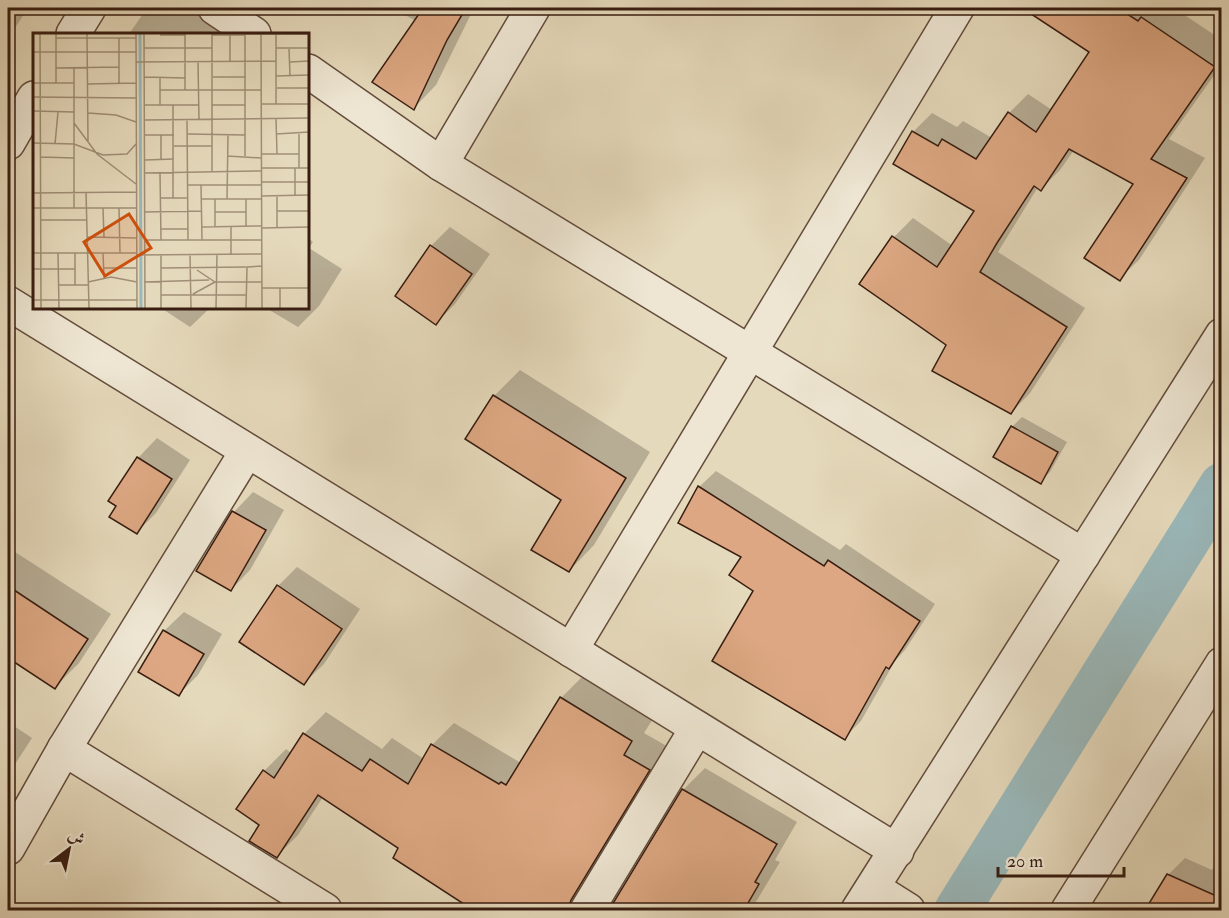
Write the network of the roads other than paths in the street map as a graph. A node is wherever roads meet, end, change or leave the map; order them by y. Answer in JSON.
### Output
{"nodes":[{"id":1,"x":89,"y":8,"type":"edge"},
{"id":2,"x":215,"y":8,"type":"edge"},
{"id":3,"x":533,"y":8,"type":"edge"},
{"id":4,"x":957,"y":8,"type":"edge"},
{"id":5,"x":74,"y":33,"type":"edge"},
{"id":6,"x":252,"y":33,"type":"edge"},
{"id":7,"x":309,"y":72,"type":"edge"},
{"id":8,"x":33,"y":100,"type":"edge"},
{"id":9,"x":8,"y":143,"type":"edge"},
{"id":10,"x":441,"y":164,"type":"junction"},
{"id":11,"x":8,"y":303,"type":"edge"},
{"id":12,"x":1221,"y":335,"type":"edge"},
{"id":13,"x":750,"y":352,"type":"junction"},
{"id":14,"x":247,"y":451,"type":"junction"},
{"id":15,"x":1083,"y":555,"type":"junction"},
{"id":16,"x":571,"y":651,"type":"junction"},
{"id":17,"x":1221,"y":664,"type":"edge"},
{"id":18,"x":1210,"y":707,"type":"edge"},
{"id":19,"x":697,"y":728,"type":"junction"},
{"id":20,"x":64,"y":749,"type":"junction"},
{"id":21,"x":8,"y":848,"type":"edge"},
{"id":22,"x":897,"y":851,"type":"junction"},
{"id":23,"x":869,"y":896,"type":"edge"},
{"id":24,"x":325,"y":910,"type":"edge"},
{"id":25,"x":587,"y":910,"type":"edge"},
{"id":26,"x":908,"y":910,"type":"edge"},
{"id":27,"x":1068,"y":910,"type":"edge"}],
"edges":[{"from":1,"to":5,"type":"street"},
{"from":2,"to":6,"type":"street"},
{"from":3,"to":10,"type":"street"},
{"from":4,"to":13,"type":"street"},
{"from":7,"to":10,"type":"street"},
{"from":8,"to":9,"type":"street"},
{"from":10,"to":13,"type":"street"},
{"from":11,"to":14,"type":"street"},
{"from":12,"to":15,"type":"street"},
{"from":13,"to":15,"type":"street"},
{"from":13,"to":16,"type":"street"},
{"from":14,"to":16,"type":"street"},
{"from":14,"to":20,"type":"street"},
{"from":15,"to":22,"type":"street"},
{"from":16,"to":19,"type":"street"},
{"from":17,"to":18,"type":"street"},
{"from":18,"to":27,"type":"street"},
{"from":19,"to":22,"type":"street"},
{"from":19,"to":25,"type":"street"},
{"from":20,"to":21,"type":"street"},
{"from":20,"to":24,"type":"street"},
{"from":22,"to":23,"type":"street"},
{"from":23,"to":26,"type":"street"}]}
